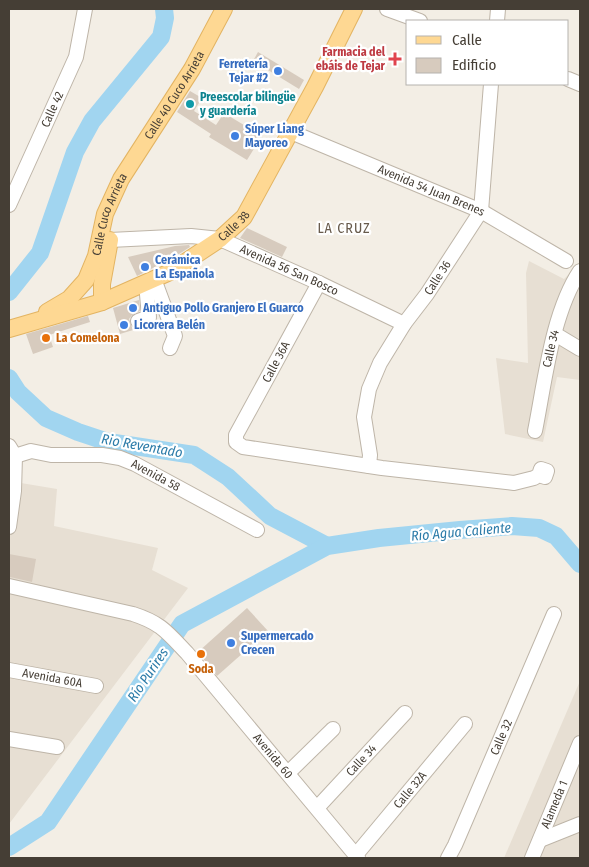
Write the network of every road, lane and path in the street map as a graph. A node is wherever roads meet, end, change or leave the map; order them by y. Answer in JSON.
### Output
{"nodes":[{"id":1,"x":85,"y":9,"type":"edge"},
{"id":2,"x":224,"y":9,"type":"edge"},
{"id":3,"x":354,"y":9,"type":"edge"},
{"id":4,"x":387,"y":9,"type":"edge"},
{"id":5,"x":417,"y":20,"type":"edge"},
{"id":6,"x":491,"y":85,"type":"edge"},
{"id":7,"x":291,"y":132,"type":"junction"},
{"id":8,"x":121,"y":179,"type":"junction"},
{"id":9,"x":9,"y":205,"type":"edge"},
{"id":10,"x":481,"y":211,"type":"junction"},
{"id":11,"x":220,"y":239,"type":"junction"},
{"id":12,"x":110,"y":240,"type":"junction"},
{"id":13,"x":566,"y":261,"type":"dead end"},
{"id":14,"x":580,"y":271,"type":"edge"},
{"id":15,"x":150,"y":281,"type":"junction"},
{"id":16,"x":319,"y":283,"type":"junction"},
{"id":17,"x":102,"y":302,"type":"junction"},
{"id":18,"x":138,"y":321,"type":"dead end"},
{"id":19,"x":404,"y":324,"type":"junction"},
{"id":20,"x":9,"y":329,"type":"edge"},
{"id":21,"x":555,"y":334,"type":"junction"},
{"id":22,"x":170,"y":348,"type":"dead end"},
{"id":23,"x":580,"y":349,"type":"edge"},
{"id":24,"x":535,"y":430,"type":"dead end"},
{"id":25,"x":12,"y":451,"type":"edge"},
{"id":26,"x":369,"y":466,"type":"junction"},
{"id":27,"x":539,"y":476,"type":"dead end"},
{"id":28,"x":9,"y":527,"type":"edge"},
{"id":29,"x":257,"y":530,"type":"dead end"},
{"id":30,"x":9,"y":586,"type":"edge"},
{"id":31,"x":554,"y":614,"type":"dead end"},
{"id":32,"x":9,"y":670,"type":"edge"},
{"id":33,"x":96,"y":686,"type":"dead end"},
{"id":34,"x":405,"y":713,"type":"dead end"},
{"id":35,"x":465,"y":724,"type":"dead end"},
{"id":36,"x":333,"y":728,"type":"dead end"},
{"id":37,"x":9,"y":739,"type":"edge"},
{"id":38,"x":580,"y":743,"type":"edge"},
{"id":39,"x":57,"y":746,"type":"dead end"},
{"id":40,"x":288,"y":773,"type":"junction"},
{"id":41,"x":580,"y":774,"type":"edge"},
{"id":42,"x":565,"y":780,"type":"junction"},
{"id":43,"x":317,"y":808,"type":"junction"},
{"id":44,"x":580,"y":824,"type":"edge"},
{"id":45,"x":540,"y":840,"type":"junction"},
{"id":46,"x":357,"y":857,"type":"edge"},
{"id":47,"x":448,"y":858,"type":"edge"},
{"id":48,"x":532,"y":858,"type":"edge"}],
"edges":[{"from":1,"to":9,"type":"street","name":"Calle 42"},
{"from":2,"to":8,"type":"main road","name":"Calle 40 Cuco Arrieta"},
{"from":3,"to":7,"type":"main road","name":"Calle 38"},
{"from":4,"to":5,"type":"street"},
{"from":6,"to":10,"type":"street","name":"Calle 36"},
{"from":7,"to":10,"type":"street","name":"Avenida 54 Juan Brenes"},
{"from":7,"to":11,"type":"main road","name":"Calle 38"},
{"from":8,"to":12,"type":"main road","name":"Calle Cuco Arrieta"},
{"from":8,"to":20,"type":"main road","name":"Calle Cuco Arrieta"},
{"from":10,"to":13,"type":"street","name":"Avenida 54 Juan Brenes"},
{"from":10,"to":19,"type":"street","name":"Calle 36"},
{"from":11,"to":12,"type":"street","name":"Avenida 56 San Bosco"},
{"from":11,"to":15,"type":"main road","name":"Calle 38"},
{"from":11,"to":16,"type":"street","name":"Avenida 56 San Bosco"},
{"from":12,"to":17,"type":"main road","name":"Calle Cuco Arrieta"},
{"from":14,"to":21,"type":"street","name":"Calle 34"},
{"from":15,"to":17,"type":"main road","name":"Calle 38"},
{"from":15,"to":18,"type":"street"},
{"from":15,"to":22,"type":"street"},
{"from":16,"to":19,"type":"street","name":"Avenida 56 San Bosco"},
{"from":16,"to":26,"type":"street","name":"Calle 36A"},
{"from":17,"to":20,"type":"main road","name":"Calle 38"},
{"from":19,"to":26,"type":"street","name":"Calle 36"},
{"from":21,"to":23,"type":"street"},
{"from":21,"to":24,"type":"street","name":"Calle 34"},
{"from":25,"to":28,"type":"street"},
{"from":25,"to":29,"type":"street","name":"Avenida 58"},
{"from":26,"to":27,"type":"street"},
{"from":30,"to":40,"type":"street","name":"Avenida 60"},
{"from":31,"to":47,"type":"street","name":"Calle 32"},
{"from":32,"to":33,"type":"street","name":"Avenida 60A"},
{"from":34,"to":43,"type":"street","name":"Calle 34"},
{"from":35,"to":46,"type":"street","name":"Calle 32A"},
{"from":36,"to":40,"type":"street"},
{"from":37,"to":39,"type":"street"},
{"from":38,"to":42,"type":"street","name":"Alameda 1"},
{"from":40,"to":43,"type":"street","name":"Avenida 60"},
{"from":41,"to":42,"type":"street"},
{"from":42,"to":45,"type":"street","name":"Alameda 1"},
{"from":43,"to":46,"type":"street","name":"Avenida 60"},
{"from":44,"to":45,"type":"street"},
{"from":45,"to":48,"type":"street","name":"Alameda 1"}]}
